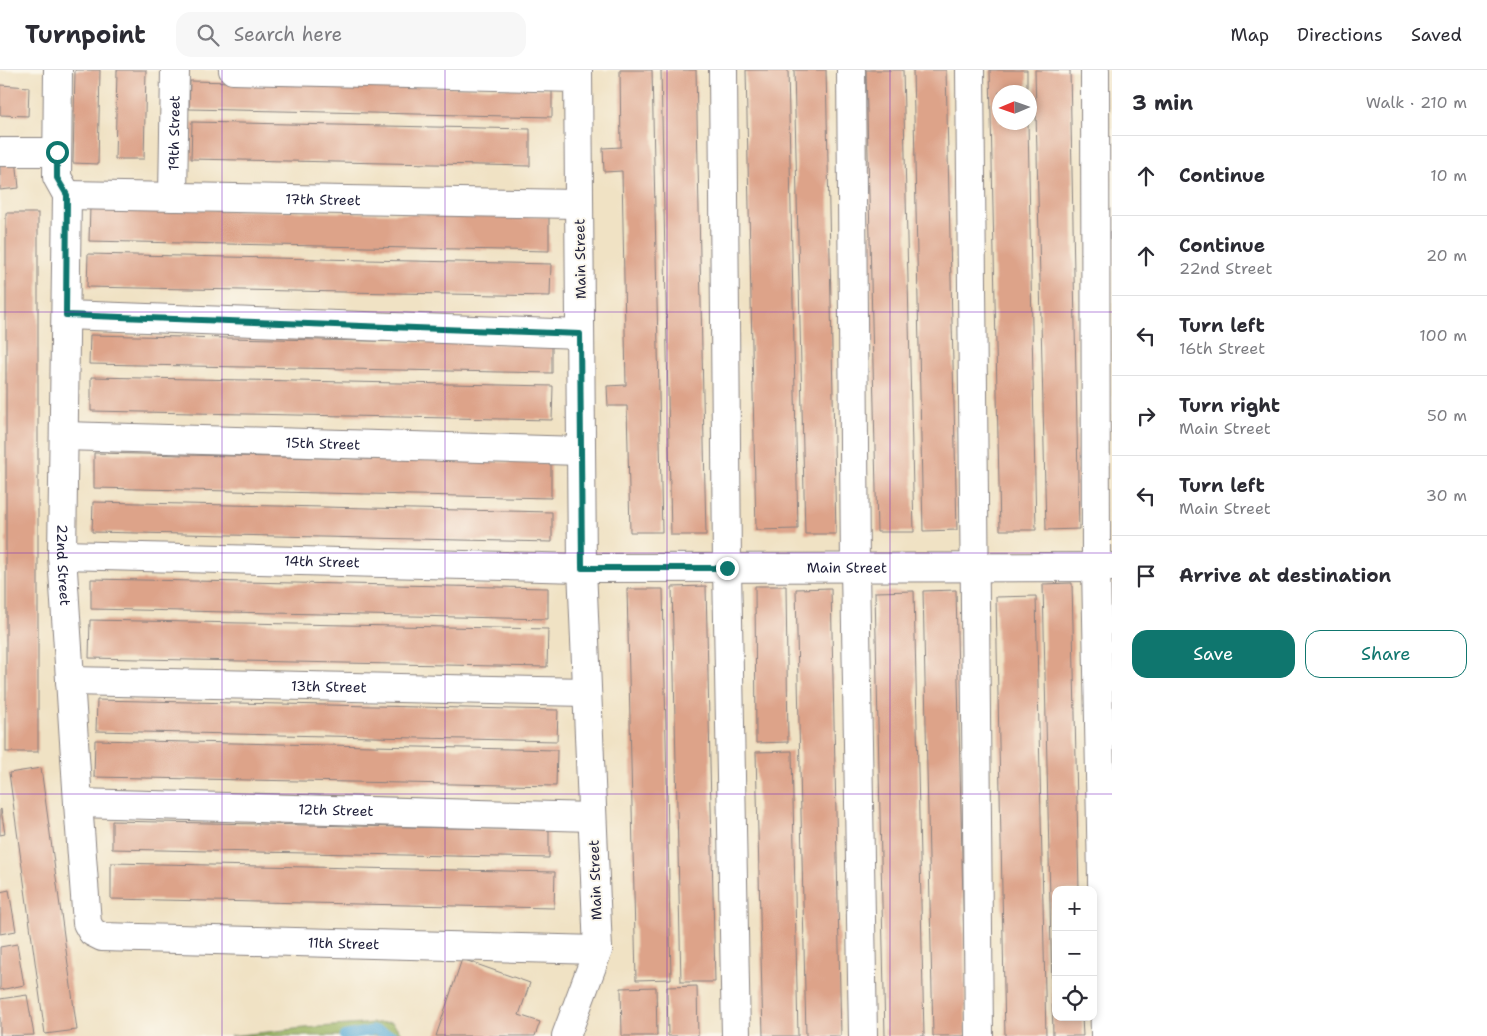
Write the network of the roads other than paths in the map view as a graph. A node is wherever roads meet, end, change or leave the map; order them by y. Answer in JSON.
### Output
{"nodes":[{"id":1,"x":58,"y":70,"type":"edge"},
{"id":2,"x":175,"y":70,"type":"edge"},
{"id":3,"x":233,"y":70,"type":"edge"},
{"id":4,"x":723,"y":70,"type":"edge"},
{"id":5,"x":851,"y":70,"type":"edge"},
{"id":6,"x":970,"y":70,"type":"edge"},
{"id":7,"x":1095,"y":70,"type":"edge"},
{"id":8,"x":578,"y":74,"type":"edge"},
{"id":9,"x":0,"y":152,"type":"edge"},
{"id":10,"x":57,"y":152,"type":"junction"},
{"id":11,"x":67,"y":195,"type":"junction"},
{"id":12,"x":173,"y":196,"type":"junction"},
{"id":13,"x":579,"y":204,"type":"junction"},
{"id":14,"x":66,"y":315,"type":"junction"},
{"id":15,"x":580,"y":334,"type":"junction"},
{"id":16,"x":64,"y":436,"type":"junction"},
{"id":17,"x":581,"y":451,"type":"junction"},
{"id":18,"x":62,"y":555,"type":"junction"},
{"id":19,"x":1104,"y":567,"type":"edge"},
{"id":20,"x":582,"y":568,"type":"junction"},
{"id":21,"x":727,"y":568,"type":"junction"},
{"id":22,"x":855,"y":568,"type":"junction"},
{"id":23,"x":975,"y":568,"type":"junction"},
{"id":24,"x":70,"y":682,"type":"junction"},
{"id":25,"x":587,"y":692,"type":"junction"},
{"id":26,"x":78,"y":803,"type":"junction"},
{"id":27,"x":592,"y":817,"type":"junction"},
{"id":28,"x":92,"y":932,"type":"joint"},
{"id":29,"x":598,"y":950,"type":"junction"},
{"id":30,"x":566,"y":1036,"type":"edge"},
{"id":31,"x":736,"y":1036,"type":"edge"},
{"id":32,"x":863,"y":1036,"type":"edge"},
{"id":33,"x":979,"y":1036,"type":"edge"},
{"id":34,"x":1105,"y":1036,"type":"edge"}],
"edges":[{"from":1,"to":10,"type":"street"},
{"from":2,"to":12,"type":"street","name":"19th Street"},
{"from":3,"to":8,"type":"street"},
{"from":4,"to":21,"type":"street"},
{"from":5,"to":22,"type":"street"},
{"from":6,"to":23,"type":"street"},
{"from":7,"to":19,"type":"street"},
{"from":8,"to":13,"type":"street","name":"Main Street"},
{"from":9,"to":10,"type":"street"},
{"from":10,"to":11,"type":"street"},
{"from":11,"to":12,"type":"street","name":"17th Street"},
{"from":11,"to":14,"type":"street","name":"22nd Street"},
{"from":12,"to":13,"type":"street","name":"17th Street"},
{"from":13,"to":15,"type":"street","name":"Main Street"},
{"from":14,"to":15,"type":"street"},
{"from":14,"to":16,"type":"street","name":"22nd Street"},
{"from":15,"to":17,"type":"street","name":"Main Street"},
{"from":16,"to":17,"type":"street","name":"15th Street"},
{"from":16,"to":18,"type":"street","name":"22nd Street"},
{"from":17,"to":20,"type":"street","name":"Main Street"},
{"from":18,"to":20,"type":"street","name":"14th Street"},
{"from":18,"to":24,"type":"street","name":"22nd Street"},
{"from":19,"to":23,"type":"street","name":"Main Street"},
{"from":19,"to":34,"type":"street"},
{"from":20,"to":21,"type":"street","name":"Main Street"},
{"from":20,"to":25,"type":"street","name":"Main Street"},
{"from":21,"to":22,"type":"street","name":"Main Street"},
{"from":21,"to":31,"type":"street"},
{"from":22,"to":23,"type":"street","name":"Main Street"},
{"from":22,"to":32,"type":"street"},
{"from":23,"to":33,"type":"street"},
{"from":24,"to":25,"type":"street","name":"13th Street"},
{"from":24,"to":26,"type":"street","name":"22nd Street"},
{"from":25,"to":27,"type":"street","name":"Main Street"},
{"from":26,"to":27,"type":"street","name":"12th Street"},
{"from":26,"to":28,"type":"street","name":"22nd Street"},
{"from":27,"to":29,"type":"street","name":"Main Street"},
{"from":28,"to":29,"type":"street","name":"11th Street"},
{"from":29,"to":30,"type":"street","name":"Main Street"}]}
